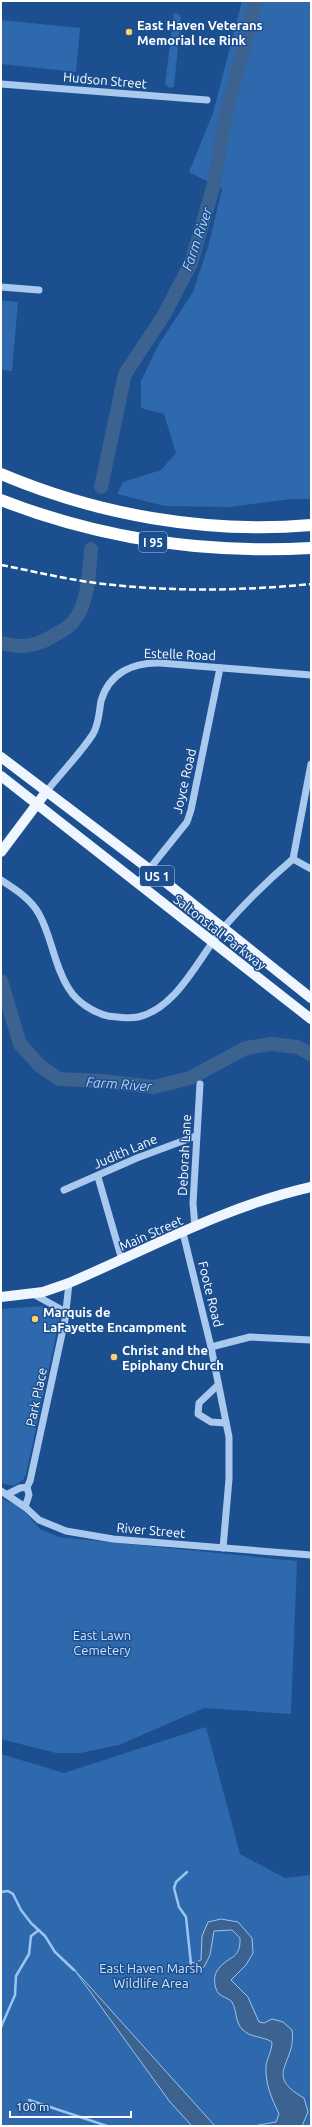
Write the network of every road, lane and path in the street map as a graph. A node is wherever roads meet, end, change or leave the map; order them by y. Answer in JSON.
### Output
{"nodes":[{"id":1,"x":1,"y":84,"type":"edge"},
{"id":2,"x":207,"y":100,"type":"dead end"},
{"id":3,"x":1,"y":288,"type":"edge"},
{"id":4,"x":39,"y":290,"type":"dead end"},
{"id":5,"x":1,"y":465,"type":"edge"},
{"id":6,"x":1,"y":474,"type":"edge"},
{"id":7,"x":1,"y":500,"type":"edge"},
{"id":8,"x":75,"y":500,"type":"junction"},
{"id":9,"x":1,"y":509,"type":"edge"},
{"id":10,"x":77,"y":526,"type":"junction"},
{"id":11,"x":311,"y":526,"type":"edge"},
{"id":12,"x":311,"y":548,"type":"edge"},
{"id":13,"x":220,"y":668,"type":"junction"},
{"id":14,"x":311,"y":676,"type":"edge"},
{"id":15,"x":1,"y":757,"type":"edge"},
{"id":16,"x":311,"y":764,"type":"edge"},
{"id":17,"x":1,"y":776,"type":"edge"},
{"id":18,"x":46,"y":792,"type":"junction"},
{"id":19,"x":37,"y":806,"type":"junction"},
{"id":20,"x":1,"y":852,"type":"edge"},
{"id":21,"x":292,"y":859,"type":"junction"},
{"id":22,"x":149,"y":869,"type":"junction"},
{"id":23,"x":311,"y":869,"type":"edge"},
{"id":24,"x":1,"y":880,"type":"edge"},
{"id":25,"x":138,"y":883,"type":"junction"},
{"id":26,"x":223,"y":928,"type":"junction"},
{"id":27,"x":214,"y":943,"type":"junction"},
{"id":28,"x":311,"y":998,"type":"edge"},
{"id":29,"x":311,"y":1018,"type":"edge"},
{"id":30,"x":200,"y":1084,"type":"dead end"},
{"id":31,"x":196,"y":1136,"type":"junction"},
{"id":32,"x":98,"y":1176,"type":"junction"},
{"id":33,"x":311,"y":1187,"type":"edge"},
{"id":34,"x":64,"y":1190,"type":"dead end"},
{"id":35,"x":195,"y":1227,"type":"junction"},
{"id":36,"x":183,"y":1233,"type":"junction"},
{"id":37,"x":122,"y":1260,"type":"junction"},
{"id":38,"x":69,"y":1283,"type":"junction"},
{"id":39,"x":33,"y":1294,"type":"junction"},
{"id":40,"x":1,"y":1298,"type":"edge"},
{"id":41,"x":66,"y":1312,"type":"junction"},
{"id":42,"x":311,"y":1340,"type":"edge"},
{"id":43,"x":211,"y":1347,"type":"junction"},
{"id":44,"x":218,"y":1385,"type":"junction"},
{"id":45,"x":225,"y":1423,"type":"junction"},
{"id":46,"x":27,"y":1487,"type":"junction"},
{"id":47,"x":1,"y":1490,"type":"edge"},
{"id":48,"x":8,"y":1494,"type":"junction"},
{"id":49,"x":24,"y":1507,"type":"junction"},
{"id":50,"x":223,"y":1548,"type":"junction"},
{"id":51,"x":311,"y":1555,"type":"edge"}],
"edges":[{"from":1,"to":2,"type":"street","name":"Hudson Street"},
{"from":3,"to":4,"type":"street"},
{"from":5,"to":8,"type":"highway"},
{"from":6,"to":8,"type":"highway","number":"I 95"},
{"from":7,"to":10,"type":"highway","number":"I 95"},
{"from":8,"to":11,"type":"highway","number":"I 95"},
{"from":9,"to":10,"type":"highway"},
{"from":10,"to":12,"type":"highway","number":"I 95"},
{"from":13,"to":14,"type":"street","name":"Estelle Road"},
{"from":13,"to":18,"type":"street","name":"Estelle Road"},
{"from":13,"to":22,"type":"street","name":"Joyce Road"},
{"from":15,"to":18,"type":"main road","name":"Saltonstall Parkway","number":"US 1"},
{"from":16,"to":21,"type":"street"},
{"from":17,"to":19,"type":"main road","name":"Saltonstall Parkway","number":"US 1"},
{"from":18,"to":19,"type":"main road"},
{"from":18,"to":22,"type":"main road","name":"Saltonstall Parkway","number":"US 1"},
{"from":19,"to":20,"type":"main road"},
{"from":19,"to":25,"type":"main road","name":"Saltonstall Parkway","number":"US 1"},
{"from":21,"to":23,"type":"street"},
{"from":21,"to":26,"type":"street"},
{"from":22,"to":25,"type":"street","name":"Joyce Road"},
{"from":22,"to":26,"type":"main road","name":"Saltonstall Parkway","number":"US 1"},
{"from":24,"to":27,"type":"street"},
{"from":25,"to":27,"type":"main road","name":"Saltonstall Parkway","number":"US 1"},
{"from":26,"to":27,"type":"street"},
{"from":26,"to":28,"type":"main road","name":"Saltonstall Parkway","number":"US 1"},
{"from":27,"to":29,"type":"main road","name":"Saltonstall Parkway","number":"US 1"},
{"from":30,"to":31,"type":"street","name":"Deborah Lane"},
{"from":31,"to":32,"type":"street","name":"Judith Lane"},
{"from":31,"to":35,"type":"street","name":"Deborah Lane"},
{"from":32,"to":34,"type":"street","name":"Judith Lane"},
{"from":32,"to":37,"type":"street"},
{"from":33,"to":35,"type":"main road","name":"Main Street"},
{"from":35,"to":36,"type":"main road","name":"Main Street"},
{"from":36,"to":37,"type":"main road","name":"Main Street"},
{"from":36,"to":43,"type":"street","name":"Foote Road"},
{"from":37,"to":38,"type":"main road","name":"Main Street"},
{"from":38,"to":39,"type":"main road","name":"Main Street"},
{"from":38,"to":41,"type":"street","name":"Park Place"},
{"from":39,"to":40,"type":"main road","name":"Main Street"},
{"from":39,"to":41,"type":"street"},
{"from":41,"to":46,"type":"street","name":"Park Place"},
{"from":42,"to":43,"type":"street"},
{"from":43,"to":44,"type":"street","name":"Foote Road"},
{"from":44,"to":45,"type":"street","name":"Foote Road"},
{"from":44,"to":45,"type":"street"},
{"from":45,"to":50,"type":"street","name":"Foote Road"},
{"from":46,"to":48,"type":"street"},
{"from":46,"to":49,"type":"street","name":"Park Place"},
{"from":47,"to":48,"type":"street","name":"River Street"},
{"from":48,"to":49,"type":"street","name":"River Street"},
{"from":49,"to":50,"type":"street","name":"River Street"},
{"from":50,"to":51,"type":"street","name":"River Street"}]}
